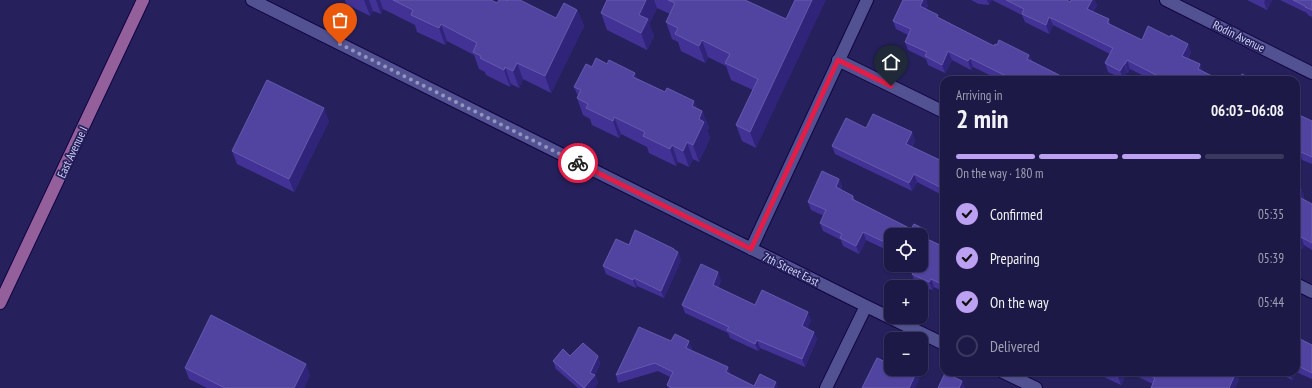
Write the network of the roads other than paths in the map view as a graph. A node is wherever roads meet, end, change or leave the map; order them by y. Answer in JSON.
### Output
{"nodes":[{"id":1,"x":143,"y":0,"type":"edge"},
{"id":2,"x":252,"y":0,"type":"edge"},
{"id":3,"x":867,"y":0,"type":"edge"},
{"id":4,"x":1166,"y":0,"type":"edge"},
{"id":5,"x":838,"y":60,"type":"junction"},
{"id":6,"x":1312,"y":73,"type":"edge"},
{"id":7,"x":940,"y":110,"type":"edge"},
{"id":8,"x":751,"y":249,"type":"junction"},
{"id":9,"x":1300,"y":286,"type":"edge"},
{"id":10,"x":1312,"y":292,"type":"edge"},
{"id":11,"x":0,"y":303,"type":"edge"},
{"id":12,"x":866,"y":306,"type":"junction"},
{"id":13,"x":940,"y":342,"type":"edge"},
{"id":14,"x":1010,"y":376,"type":"edge"},
{"id":15,"x":1029,"y":386,"type":"edge"},
{"id":16,"x":826,"y":388,"type":"edge"}],
"edges":[{"from":1,"to":11,"type":"main road","name":"East Avenue I"},
{"from":2,"to":8,"type":"street","name":"7th Street East"},
{"from":3,"to":5,"type":"street"},
{"from":4,"to":6,"type":"street","name":"Rodin Avenue"},
{"from":5,"to":7,"type":"street"},
{"from":5,"to":8,"type":"street"},
{"from":8,"to":12,"type":"street","name":"7th Street East"},
{"from":9,"to":10,"type":"street"},
{"from":12,"to":13,"type":"street","name":"7th Street East"},
{"from":12,"to":16,"type":"street"},
{"from":14,"to":15,"type":"street"}]}
